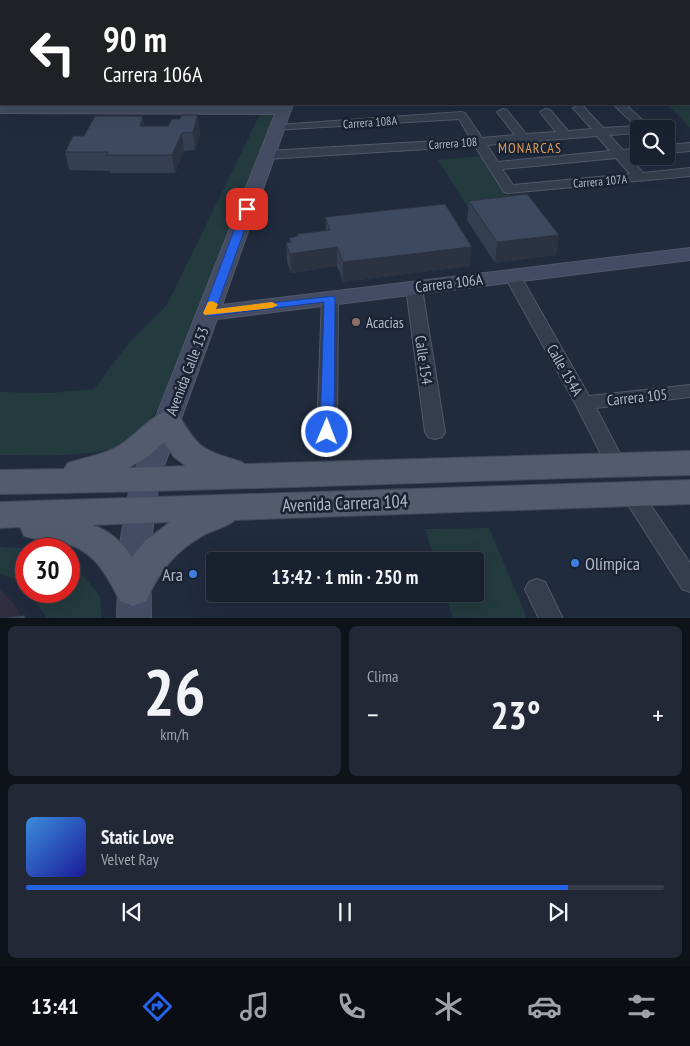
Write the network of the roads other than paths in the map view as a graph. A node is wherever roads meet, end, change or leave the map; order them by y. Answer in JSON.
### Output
{"nodes":[{"id":1,"x":621,"y":106,"type":"dead end"},
{"id":2,"x":285,"y":107,"type":"edge"},
{"id":3,"x":0,"y":108,"type":"edge"},
{"id":4,"x":580,"y":108,"type":"dead end"},
{"id":5,"x":503,"y":112,"type":"dead end"},
{"id":6,"x":546,"y":112,"type":"dead end"},
{"id":7,"x":636,"y":120,"type":"edge"},
{"id":8,"x":278,"y":128,"type":"junction"},
{"id":9,"x":371,"y":128,"type":"dead end"},
{"id":10,"x":630,"y":130,"type":"edge"},
{"id":11,"x":601,"y":132,"type":"junction"},
{"id":12,"x":565,"y":135,"type":"junction"},
{"id":13,"x":522,"y":138,"type":"junction"},
{"id":14,"x":477,"y":142,"type":"junction"},
{"id":15,"x":439,"y":144,"type":"junction"},
{"id":16,"x":690,"y":147,"type":"edge"},
{"id":17,"x":675,"y":148,"type":"edge"},
{"id":18,"x":630,"y":153,"type":"edge"},
{"id":19,"x":619,"y":154,"type":"junction"},
{"id":20,"x":268,"y":155,"type":"junction"},
{"id":21,"x":493,"y":166,"type":"junction"},
{"id":22,"x":690,"y":172,"type":"edge"},
{"id":23,"x":640,"y":177,"type":"junction"},
{"id":24,"x":690,"y":254,"type":"edge"},
{"id":25,"x":512,"y":276,"type":"junction"},
{"id":26,"x":414,"y":288,"type":"junction"},
{"id":27,"x":330,"y":298,"type":"junction"},
{"id":28,"x":209,"y":313,"type":"junction"},
{"id":29,"x":690,"y":391,"type":"edge"},
{"id":30,"x":584,"y":403,"type":"junction"},
{"id":31,"x":168,"y":421,"type":"junction"},
{"id":32,"x":327,"y":432,"type":"dead end"},
{"id":33,"x":435,"y":432,"type":"dead end"},
{"id":34,"x":690,"y":464,"type":"edge"},
{"id":35,"x":616,"y":465,"type":"junction"},
{"id":36,"x":258,"y":475,"type":"junction"},
{"id":37,"x":15,"y":481,"type":"edge"},
{"id":38,"x":690,"y":492,"type":"edge"},
{"id":39,"x":632,"y":494,"type":"junction"},
{"id":40,"x":142,"y":495,"type":"junction"},
{"id":41,"x":242,"y":506,"type":"junction"},
{"id":42,"x":0,"y":514,"type":"edge"},
{"id":43,"x":0,"y":521,"type":"edge"},
{"id":44,"x":690,"y":582,"type":"edge"},
{"id":45,"x":537,"y":589,"type":"dead end"},
{"id":46,"x":133,"y":604,"type":"edge"},
{"id":47,"x":551,"y":618,"type":"edge"}],
"edges":[{"from":1,"to":7,"type":"street"},
{"from":2,"to":3,"type":"street"},
{"from":2,"to":8,"type":"street","name":"Avenida Calle 153"},
{"from":4,"to":11,"type":"street"},
{"from":5,"to":13,"type":"street"},
{"from":6,"to":12,"type":"street"},
{"from":8,"to":14,"type":"street","name":"Carrera 108A"},
{"from":8,"to":20,"type":"street","name":"Avenida Calle 153"},
{"from":9,"to":15,"type":"street"},
{"from":10,"to":11,"type":"street","name":"Carrera 108"},
{"from":11,"to":12,"type":"street","name":"Carrera 108"},
{"from":11,"to":19,"type":"street"},
{"from":12,"to":13,"type":"street","name":"Carrera 108"},
{"from":13,"to":14,"type":"street","name":"Carrera 108"},
{"from":14,"to":15,"type":"street","name":"Carrera 108"},
{"from":14,"to":21,"type":"street"},
{"from":15,"to":20,"type":"street","name":"Carrera 108"},
{"from":16,"to":17,"type":"street"},
{"from":18,"to":19,"type":"street"},
{"from":19,"to":21,"type":"street"},
{"from":19,"to":23,"type":"street"},
{"from":20,"to":28,"type":"street","name":"Avenida Calle 153"},
{"from":21,"to":23,"type":"street","name":"Carrera 107A"},
{"from":22,"to":23,"type":"street","name":"Carrera 107A"},
{"from":24,"to":25,"type":"street","name":"Carrera 106A"},
{"from":25,"to":26,"type":"street","name":"Carrera 106A"},
{"from":25,"to":30,"type":"street","name":"Calle 154A"},
{"from":26,"to":27,"type":"street","name":"Carrera 106A"},
{"from":26,"to":33,"type":"street","name":"Calle 154"},
{"from":27,"to":28,"type":"street","name":"Carrera 106A"},
{"from":27,"to":32,"type":"street"},
{"from":28,"to":31,"type":"street","name":"Avenida Calle 153"},
{"from":29,"to":30,"type":"street","name":"Carrera 105"},
{"from":30,"to":35,"type":"street","name":"Calle 154A"},
{"from":31,"to":36,"type":"main road"},
{"from":31,"to":37,"type":"main road"},
{"from":31,"to":40,"type":"street","name":"Avenida Calle 153"},
{"from":34,"to":35,"type":"main road","name":"Avenida Carrera 104"},
{"from":35,"to":36,"type":"main road","name":"Avenida Carrera 104"},
{"from":36,"to":40,"type":"main road","name":"Avenida Carrera 104"},
{"from":37,"to":40,"type":"main road","name":"Avenida Carrera 104"},
{"from":38,"to":39,"type":"main road","name":"Avenida Carrera 104"},
{"from":39,"to":41,"type":"main road","name":"Avenida Carrera 104"},
{"from":39,"to":44,"type":"street"},
{"from":40,"to":41,"type":"main road","name":"Avenida Carrera 104"},
{"from":40,"to":42,"type":"main road","name":"Avenida Carrera 104"},
{"from":40,"to":46,"type":"street","name":"Avenida Calle 153"},
{"from":41,"to":46,"type":"main road"},
{"from":43,"to":46,"type":"main road"},
{"from":45,"to":47,"type":"street"}]}
